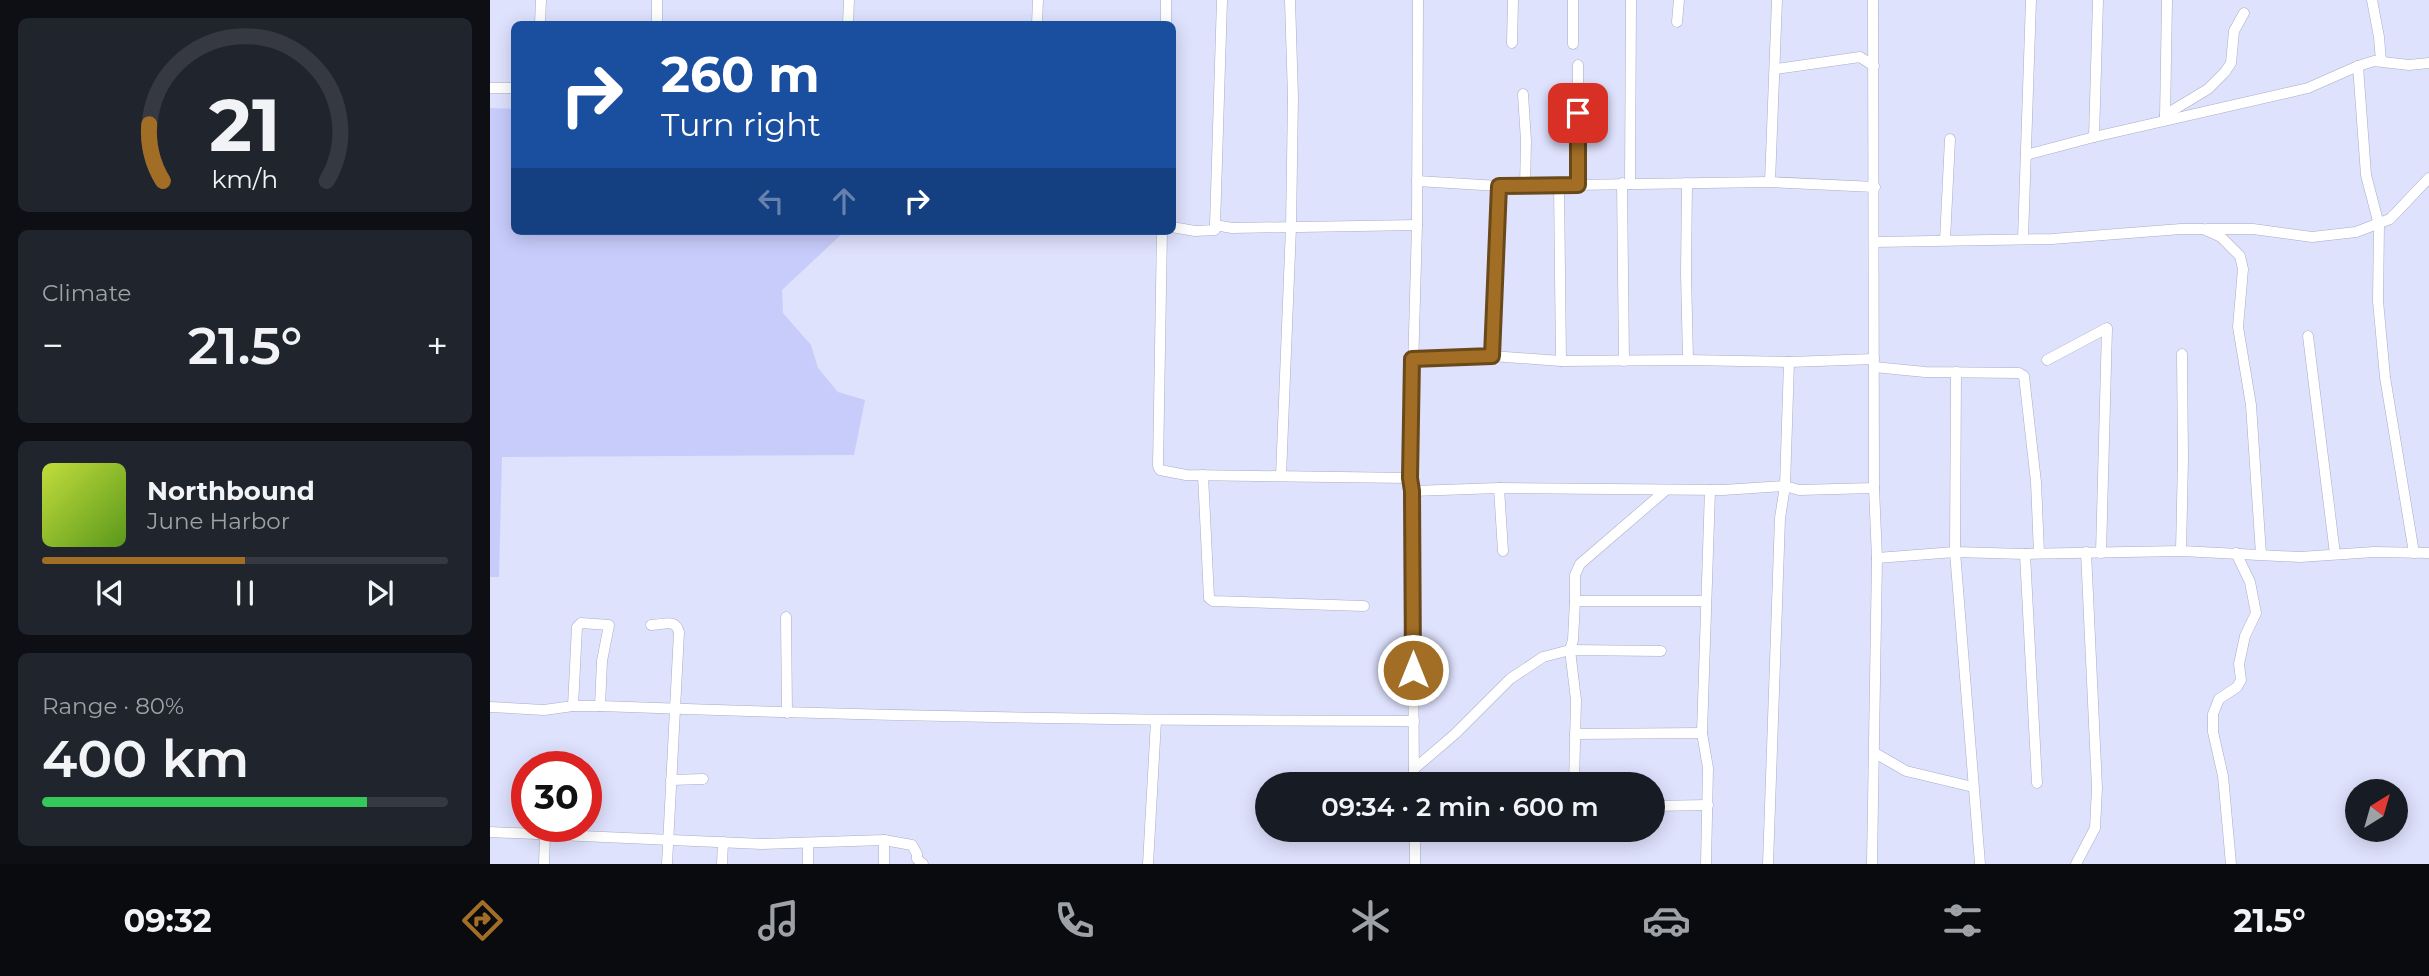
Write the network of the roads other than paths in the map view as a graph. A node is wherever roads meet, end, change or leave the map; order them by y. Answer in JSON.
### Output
{"nodes":[{"id":1,"x":541,"y":0,"type":"edge"},
{"id":2,"x":657,"y":0,"type":"edge"},
{"id":3,"x":849,"y":0,"type":"edge"},
{"id":4,"x":1038,"y":0,"type":"edge"},
{"id":5,"x":1166,"y":0,"type":"edge"},
{"id":6,"x":1222,"y":0,"type":"edge"},
{"id":7,"x":1290,"y":0,"type":"edge"},
{"id":8,"x":1418,"y":0,"type":"edge"},
{"id":9,"x":1513,"y":0,"type":"edge"},
{"id":10,"x":1573,"y":0,"type":"edge"},
{"id":11,"x":1630,"y":0,"type":"edge"},
{"id":12,"x":1679,"y":0,"type":"edge"},
{"id":13,"x":1777,"y":0,"type":"edge"},
{"id":14,"x":1873,"y":0,"type":"edge"},
{"id":15,"x":2031,"y":0,"type":"edge"},
{"id":16,"x":2098,"y":0,"type":"edge"},
{"id":17,"x":2167,"y":0,"type":"edge"},
{"id":18,"x":2372,"y":0,"type":"edge"},
{"id":19,"x":2244,"y":13,"type":"dead end"},
{"id":20,"x":540,"y":21,"type":"edge"},
{"id":21,"x":657,"y":21,"type":"edge"},
{"id":22,"x":848,"y":21,"type":"edge"},
{"id":23,"x":1037,"y":21,"type":"edge"},
{"id":24,"x":1166,"y":21,"type":"edge"},
{"id":25,"x":1677,"y":22,"type":"dead end"},
{"id":26,"x":1512,"y":43,"type":"dead end"},
{"id":27,"x":1573,"y":44,"type":"dead end"},
{"id":28,"x":2381,"y":61,"type":"junction"},
{"id":29,"x":2429,"y":63,"type":"edge"},
{"id":30,"x":1578,"y":65,"type":"dead end"},
{"id":31,"x":2358,"y":65,"type":"junction"},
{"id":32,"x":1874,"y":66,"type":"junction"},
{"id":33,"x":1776,"y":69,"type":"junction"},
{"id":34,"x":490,"y":88,"type":"edge"},
{"id":35,"x":511,"y":88,"type":"edge"},
{"id":36,"x":1523,"y":94,"type":"dead end"},
{"id":37,"x":2164,"y":118,"type":"junction"},
{"id":38,"x":2094,"y":137,"type":"junction"},
{"id":39,"x":1950,"y":139,"type":"dead end"},
{"id":40,"x":2026,"y":155,"type":"junction"},
{"id":41,"x":2429,"y":178,"type":"edge"},
{"id":42,"x":1417,"y":181,"type":"junction"},
{"id":43,"x":1626,"y":183,"type":"junction"},
{"id":44,"x":1687,"y":183,"type":"junction"},
{"id":45,"x":1770,"y":183,"type":"junction"},
{"id":46,"x":1578,"y":185,"type":"junction"},
{"id":47,"x":1499,"y":186,"type":"junction"},
{"id":48,"x":1559,"y":186,"type":"junction"},
{"id":49,"x":1525,"y":187,"type":"junction"},
{"id":50,"x":1875,"y":187,"type":"junction"},
{"id":51,"x":1215,"y":225,"type":"junction"},
{"id":52,"x":1417,"y":225,"type":"junction"},
{"id":53,"x":2379,"y":225,"type":"junction"},
{"id":54,"x":1176,"y":227,"type":"edge"},
{"id":55,"x":1291,"y":227,"type":"junction"},
{"id":56,"x":2203,"y":229,"type":"junction"},
{"id":57,"x":1162,"y":235,"type":"edge"},
{"id":58,"x":2023,"y":239,"type":"junction"},
{"id":59,"x":1945,"y":240,"type":"junction"},
{"id":60,"x":1875,"y":242,"type":"junction"},
{"id":61,"x":2308,"y":335,"type":"dead end"},
{"id":62,"x":2182,"y":354,"type":"dead end"},
{"id":63,"x":1492,"y":356,"type":"junction"},
{"id":64,"x":1412,"y":359,"type":"junction"},
{"id":65,"x":1688,"y":360,"type":"junction"},
{"id":66,"x":2047,"y":360,"type":"dead end"},
{"id":67,"x":1561,"y":361,"type":"junction"},
{"id":68,"x":1623,"y":361,"type":"junction"},
{"id":69,"x":1789,"y":362,"type":"junction"},
{"id":70,"x":1874,"y":363,"type":"junction"},
{"id":71,"x":1956,"y":372,"type":"junction"},
{"id":72,"x":1203,"y":475,"type":"junction"},
{"id":73,"x":1281,"y":476,"type":"junction"},
{"id":74,"x":1410,"y":478,"type":"junction"},
{"id":75,"x":1785,"y":486,"type":"junction"},
{"id":76,"x":1499,"y":488,"type":"junction"},
{"id":77,"x":1874,"y":488,"type":"junction"},
{"id":78,"x":1666,"y":489,"type":"junction"},
{"id":79,"x":1710,"y":490,"type":"junction"},
{"id":80,"x":1412,"y":491,"type":"junction"},
{"id":81,"x":1503,"y":551,"type":"dead end"},
{"id":82,"x":2181,"y":551,"type":"junction"},
{"id":83,"x":1955,"y":552,"type":"junction"},
{"id":84,"x":2086,"y":552,"type":"junction"},
{"id":85,"x":2039,"y":553,"type":"junction"},
{"id":86,"x":2101,"y":553,"type":"junction"},
{"id":87,"x":2236,"y":553,"type":"junction"},
{"id":88,"x":2414,"y":553,"type":"junction"},
{"id":89,"x":2429,"y":553,"type":"edge"},
{"id":90,"x":2025,"y":554,"type":"junction"},
{"id":91,"x":2261,"y":554,"type":"junction"},
{"id":92,"x":2335,"y":554,"type":"junction"},
{"id":93,"x":1877,"y":558,"type":"junction"},
{"id":94,"x":1574,"y":601,"type":"junction"},
{"id":95,"x":1706,"y":601,"type":"junction"},
{"id":96,"x":1364,"y":606,"type":"dead end"},
{"id":97,"x":786,"y":617,"type":"dead end"},
{"id":98,"x":651,"y":625,"type":"dead end"},
{"id":99,"x":1570,"y":650,"type":"junction"},
{"id":100,"x":1661,"y":651,"type":"dead end"},
{"id":101,"x":573,"y":706,"type":"junction"},
{"id":102,"x":600,"y":706,"type":"junction"},
{"id":103,"x":490,"y":707,"type":"edge"},
{"id":104,"x":673,"y":709,"type":"junction"},
{"id":105,"x":787,"y":713,"type":"junction"},
{"id":106,"x":1156,"y":721,"type":"junction"},
{"id":107,"x":1414,"y":721,"type":"junction"},
{"id":108,"x":1702,"y":733,"type":"junction"},
{"id":109,"x":1575,"y":734,"type":"junction"},
{"id":110,"x":1875,"y":753,"type":"junction"},
{"id":111,"x":1414,"y":769,"type":"joint"},
{"id":112,"x":1574,"y":772,"type":"edge"},
{"id":113,"x":704,"y":779,"type":"dead end"},
{"id":114,"x":671,"y":780,"type":"junction"},
{"id":115,"x":2037,"y":783,"type":"dead end"},
{"id":116,"x":1973,"y":787,"type":"junction"},
{"id":117,"x":1708,"y":805,"type":"junction"},
{"id":118,"x":1665,"y":806,"type":"edge"},
{"id":119,"x":490,"y":832,"type":"edge"},
{"id":120,"x":511,"y":833,"type":"edge"},
{"id":121,"x":602,"y":837,"type":"edge"},
{"id":122,"x":668,"y":840,"type":"junction"},
{"id":123,"x":884,"y":840,"type":"junction"},
{"id":124,"x":545,"y":842,"type":"edge"},
{"id":125,"x":723,"y":842,"type":"junction"},
{"id":126,"x":1415,"y":842,"type":"edge"},
{"id":127,"x":808,"y":843,"type":"junction"},
{"id":128,"x":544,"y":864,"type":"edge"},
{"id":129,"x":667,"y":864,"type":"edge"},
{"id":130,"x":722,"y":864,"type":"edge"},
{"id":131,"x":808,"y":864,"type":"edge"},
{"id":132,"x":884,"y":864,"type":"edge"},
{"id":133,"x":923,"y":864,"type":"edge"},
{"id":134,"x":1148,"y":864,"type":"edge"},
{"id":135,"x":1416,"y":864,"type":"edge"},
{"id":136,"x":1706,"y":864,"type":"edge"},
{"id":137,"x":1768,"y":864,"type":"edge"},
{"id":138,"x":1872,"y":864,"type":"edge"},
{"id":139,"x":1980,"y":864,"type":"edge"},
{"id":140,"x":2077,"y":864,"type":"edge"},
{"id":141,"x":2231,"y":864,"type":"edge"}],
"edges":[{"from":1,"to":20,"type":"street"},
{"from":2,"to":21,"type":"street"},
{"from":3,"to":22,"type":"street"},
{"from":4,"to":23,"type":"street"},
{"from":5,"to":24,"type":"street"},
{"from":6,"to":51,"type":"street"},
{"from":7,"to":55,"type":"street"},
{"from":8,"to":42,"type":"street"},
{"from":9,"to":26,"type":"street"},
{"from":10,"to":27,"type":"street"},
{"from":11,"to":43,"type":"street"},
{"from":12,"to":25,"type":"street"},
{"from":13,"to":33,"type":"street"},
{"from":14,"to":32,"type":"street"},
{"from":15,"to":40,"type":"street"},
{"from":16,"to":38,"type":"street"},
{"from":17,"to":37,"type":"street"},
{"from":18,"to":28,"type":"street"},
{"from":19,"to":37,"type":"street"},
{"from":28,"to":29,"type":"street"},
{"from":28,"to":31,"type":"street"},
{"from":30,"to":46,"type":"street"},
{"from":31,"to":37,"type":"street"},
{"from":31,"to":53,"type":"street"},
{"from":32,"to":33,"type":"street"},
{"from":32,"to":50,"type":"street"},
{"from":33,"to":45,"type":"street"},
{"from":34,"to":35,"type":"street"},
{"from":36,"to":49,"type":"street"},
{"from":37,"to":38,"type":"street"},
{"from":38,"to":40,"type":"street"},
{"from":39,"to":59,"type":"street"},
{"from":40,"to":58,"type":"street"},
{"from":41,"to":53,"type":"street"},
{"from":42,"to":47,"type":"street"},
{"from":42,"to":52,"type":"street"},
{"from":43,"to":44,"type":"street"},
{"from":43,"to":46,"type":"street"},
{"from":43,"to":68,"type":"street"},
{"from":44,"to":45,"type":"street"},
{"from":44,"to":65,"type":"street"},
{"from":45,"to":50,"type":"street"},
{"from":46,"to":48,"type":"street"},
{"from":47,"to":49,"type":"street"},
{"from":47,"to":63,"type":"street"},
{"from":48,"to":49,"type":"street"},
{"from":48,"to":67,"type":"street"},
{"from":50,"to":60,"type":"street"},
{"from":51,"to":54,"type":"street"},
{"from":51,"to":55,"type":"street"},
{"from":52,"to":55,"type":"street"},
{"from":52,"to":64,"type":"street"},
{"from":53,"to":56,"type":"street"},
{"from":53,"to":88,"type":"street"},
{"from":55,"to":73,"type":"street"},
{"from":56,"to":58,"type":"street"},
{"from":56,"to":91,"type":"street"},
{"from":57,"to":72,"type":"street"},
{"from":58,"to":59,"type":"street"},
{"from":59,"to":60,"type":"street"},
{"from":60,"to":70,"type":"street"},
{"from":61,"to":92,"type":"street"},
{"from":62,"to":82,"type":"street"},
{"from":63,"to":64,"type":"street"},
{"from":63,"to":67,"type":"street"},
{"from":64,"to":74,"type":"street"},
{"from":65,"to":68,"type":"street"},
{"from":65,"to":69,"type":"street"},
{"from":66,"to":86,"type":"street"},
{"from":67,"to":68,"type":"street"},
{"from":69,"to":70,"type":"street"},
{"from":69,"to":75,"type":"street"},
{"from":70,"to":71,"type":"street"},
{"from":70,"to":77,"type":"street"},
{"from":71,"to":83,"type":"street"},
{"from":71,"to":85,"type":"street"},
{"from":72,"to":73,"type":"street"},
{"from":72,"to":96,"type":"street"},
{"from":73,"to":74,"type":"street"},
{"from":74,"to":80,"type":"street"},
{"from":75,"to":77,"type":"street"},
{"from":75,"to":79,"type":"street"},
{"from":75,"to":137,"type":"street"},
{"from":76,"to":78,"type":"street"},
{"from":76,"to":80,"type":"street"},
{"from":76,"to":81,"type":"street"},
{"from":77,"to":93,"type":"street"},
{"from":78,"to":79,"type":"street"},
{"from":78,"to":94,"type":"street"},
{"from":79,"to":95,"type":"street"},
{"from":80,"to":107,"type":"street"},
{"from":82,"to":86,"type":"street"},
{"from":82,"to":87,"type":"street"},
{"from":83,"to":90,"type":"street"},
{"from":83,"to":93,"type":"street"},
{"from":83,"to":116,"type":"street"},
{"from":84,"to":85,"type":"street"},
{"from":84,"to":86,"type":"street"},
{"from":84,"to":140,"type":"street"},
{"from":85,"to":90,"type":"street"},
{"from":87,"to":91,"type":"street"},
{"from":87,"to":141,"type":"street"},
{"from":88,"to":89,"type":"street"},
{"from":88,"to":92,"type":"street"},
{"from":90,"to":115,"type":"street"},
{"from":91,"to":92,"type":"street"},
{"from":93,"to":110,"type":"street"},
{"from":94,"to":95,"type":"street"},
{"from":94,"to":99,"type":"street"},
{"from":95,"to":108,"type":"street"},
{"from":97,"to":105,"type":"street"},
{"from":98,"to":104,"type":"street"},
{"from":99,"to":100,"type":"street"},
{"from":99,"to":109,"type":"street"},
{"from":99,"to":111,"type":"street"},
{"from":101,"to":102,"type":"street"},
{"from":101,"to":102,"type":"street"},
{"from":101,"to":103,"type":"street"},
{"from":102,"to":104,"type":"street"},
{"from":104,"to":105,"type":"street"},
{"from":104,"to":114,"type":"street"},
{"from":105,"to":106,"type":"street"},
{"from":106,"to":107,"type":"street"},
{"from":106,"to":134,"type":"street"},
{"from":107,"to":111,"type":"street"},
{"from":108,"to":109,"type":"street"},
{"from":108,"to":117,"type":"street"},
{"from":109,"to":112,"type":"street"},
{"from":110,"to":116,"type":"street"},
{"from":110,"to":138,"type":"street"},
{"from":113,"to":114,"type":"street"},
{"from":114,"to":122,"type":"street"},
{"from":116,"to":139,"type":"street"},
{"from":117,"to":118,"type":"street"},
{"from":117,"to":136,"type":"street"},
{"from":119,"to":120,"type":"street"},
{"from":121,"to":122,"type":"street"},
{"from":122,"to":125,"type":"street"},
{"from":122,"to":129,"type":"street"},
{"from":123,"to":127,"type":"street"},
{"from":123,"to":132,"type":"street"},
{"from":123,"to":133,"type":"street"},
{"from":124,"to":128,"type":"street"},
{"from":125,"to":127,"type":"street"},
{"from":125,"to":130,"type":"street"},
{"from":126,"to":135,"type":"street"},
{"from":127,"to":131,"type":"street"}]}
